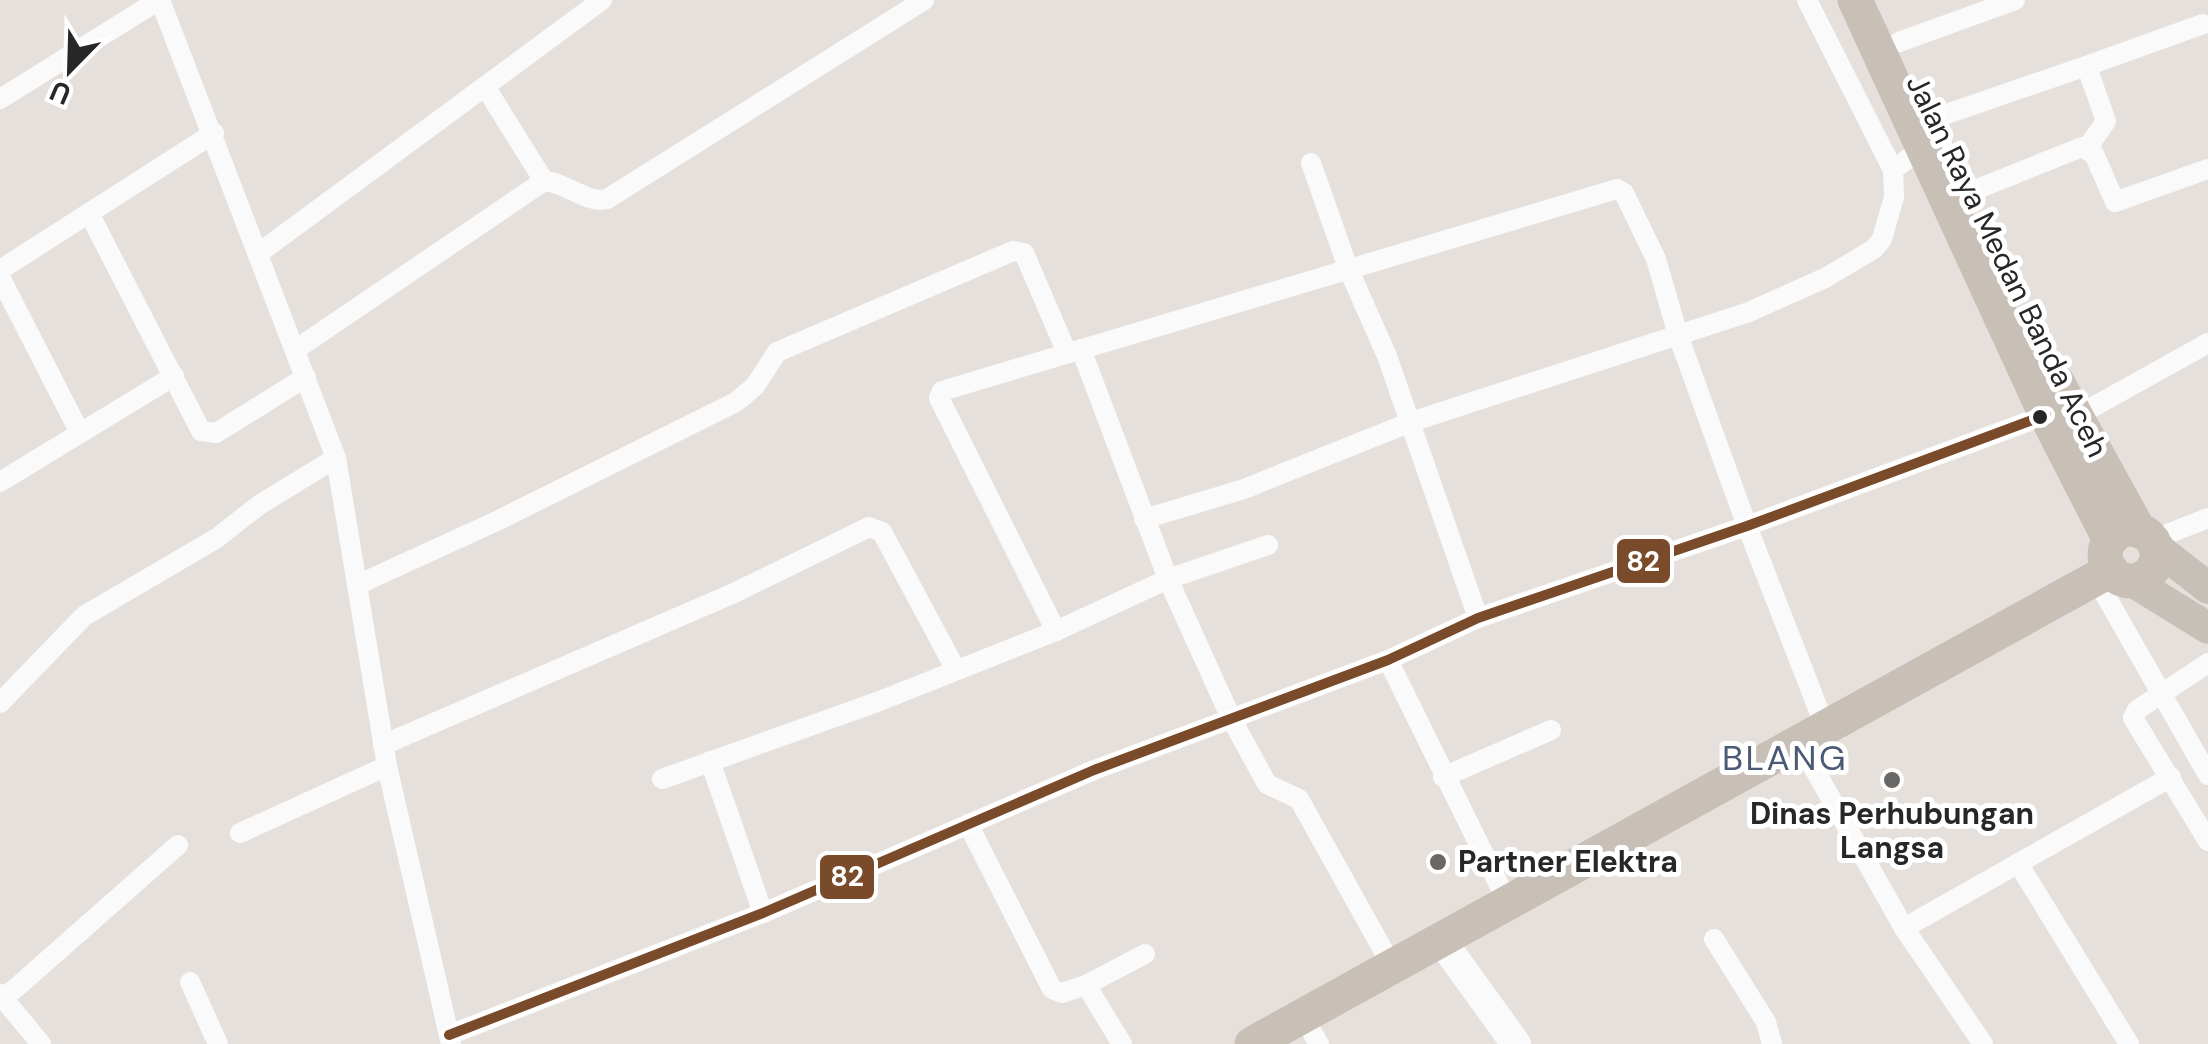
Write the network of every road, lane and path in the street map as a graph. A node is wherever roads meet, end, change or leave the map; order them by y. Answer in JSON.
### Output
{"nodes":[{"id":1,"x":159,"y":0,"type":"edge"},
{"id":2,"x":602,"y":0,"type":"edge"},
{"id":3,"x":924,"y":0,"type":"edge"},
{"id":4,"x":1807,"y":0,"type":"edge"},
{"id":5,"x":1855,"y":0,"type":"edge"},
{"id":6,"x":1880,"y":0,"type":"edge"},
{"id":7,"x":2014,"y":0,"type":"edge"},
{"id":8,"x":2203,"y":24,"type":"dead end"},
{"id":9,"x":1900,"y":42,"type":"junction"},
{"id":10,"x":2092,"y":64,"type":"junction"},
{"id":11,"x":486,"y":88,"type":"junction"},
{"id":12,"x":0,"y":99,"type":"edge"},
{"id":13,"x":214,"y":134,"type":"junction"},
{"id":14,"x":1922,"y":145,"type":"junction"},
{"id":15,"x":2088,"y":147,"type":"junction"},
{"id":16,"x":1311,"y":164,"type":"dead end"},
{"id":17,"x":2208,"y":170,"type":"edge"},
{"id":18,"x":544,"y":180,"type":"junction"},
{"id":19,"x":1966,"y":194,"type":"junction"},
{"id":20,"x":89,"y":213,"type":"junction"},
{"id":21,"x":259,"y":254,"type":"junction"},
{"id":22,"x":1348,"y":268,"type":"junction"},
{"id":23,"x":0,"y":274,"type":"edge"},
{"id":24,"x":1678,"y":335,"type":"junction"},
{"id":25,"x":2208,"y":343,"type":"edge"},
{"id":26,"x":295,"y":350,"type":"junction"},
{"id":27,"x":1074,"y":351,"type":"junction"},
{"id":28,"x":174,"y":376,"type":"junction"},
{"id":29,"x":306,"y":377,"type":"junction"},
{"id":30,"x":2060,"y":416,"type":"junction"},
{"id":31,"x":1411,"y":422,"type":"junction"},
{"id":32,"x":80,"y":433,"type":"junction"},
{"id":33,"x":336,"y":458,"type":"junction"},
{"id":34,"x":0,"y":482,"type":"edge"},
{"id":35,"x":2208,"y":518,"type":"edge"},
{"id":36,"x":1144,"y":519,"type":"junction"},
{"id":37,"x":1747,"y":526,"type":"junction"},
{"id":38,"x":1268,"y":546,"type":"dead end"},
{"id":39,"x":2128,"y":555,"type":"junction"},
{"id":40,"x":1168,"y":579,"type":"junction"},
{"id":41,"x":358,"y":585,"type":"junction"},
{"id":42,"x":2208,"y":588,"type":"edge"},
{"id":43,"x":1478,"y":618,"type":"junction"},
{"id":44,"x":2208,"y":628,"type":"edge"},
{"id":45,"x":1056,"y":631,"type":"junction"},
{"id":46,"x":1388,"y":660,"type":"junction"},
{"id":47,"x":2208,"y":663,"type":"edge"},
{"id":48,"x":956,"y":670,"type":"junction"},
{"id":49,"x":2161,"y":692,"type":"junction"},
{"id":50,"x":0,"y":703,"type":"edge"},
{"id":51,"x":1231,"y":718,"type":"junction"},
{"id":52,"x":1552,"y":730,"type":"dead end"},
{"id":53,"x":1813,"y":736,"type":"junction"},
{"id":54,"x":384,"y":755,"type":"junction"},
{"id":55,"x":710,"y":762,"type":"junction"},
{"id":56,"x":2208,"y":775,"type":"edge"},
{"id":57,"x":1443,"y":777,"type":"junction"},
{"id":58,"x":2170,"y":777,"type":"junction"},
{"id":59,"x":662,"y":779,"type":"dead end"},
{"id":60,"x":968,"y":824,"type":"junction"},
{"id":61,"x":240,"y":833,"type":"dead end"},
{"id":62,"x":2208,"y":841,"type":"edge"},
{"id":63,"x":178,"y":844,"type":"dead end"},
{"id":64,"x":2018,"y":863,"type":"junction"},
{"id":65,"x":1508,"y":902,"type":"junction"},
{"id":66,"x":763,"y":913,"type":"junction"},
{"id":67,"x":1904,"y":928,"type":"junction"},
{"id":68,"x":1714,"y":939,"type":"dead end"},
{"id":69,"x":1441,"y":940,"type":"junction"},
{"id":70,"x":1145,"y":954,"type":"dead end"},
{"id":71,"x":1392,"y":966,"type":"junction"},
{"id":72,"x":190,"y":982,"type":"dead end"},
{"id":73,"x":1086,"y":985,"type":"junction"},
{"id":74,"x":2,"y":996,"type":"edge"},
{"id":75,"x":1311,"y":1030,"type":"edge"},
{"id":76,"x":450,"y":1039,"type":"edge"},
{"id":77,"x":41,"y":1044,"type":"edge"},
{"id":78,"x":218,"y":1044,"type":"edge"},
{"id":79,"x":1122,"y":1044,"type":"edge"},
{"id":80,"x":1252,"y":1044,"type":"edge"},
{"id":81,"x":1516,"y":1044,"type":"edge"},
{"id":82,"x":1772,"y":1044,"type":"edge"},
{"id":83,"x":1983,"y":1044,"type":"edge"},
{"id":84,"x":2129,"y":1044,"type":"edge"}],
"edges":[{"from":1,"to":12,"type":"street"},
{"from":1,"to":13,"type":"street"},
{"from":2,"to":11,"type":"street"},
{"from":3,"to":18,"type":"street"},
{"from":4,"to":14,"type":"street"},
{"from":5,"to":14,"type":"highway","name":"Jalan Raya Medan Banda Aceh"},
{"from":6,"to":9,"type":"highway","name":"Jalan Raya Medan Banda Aceh"},
{"from":7,"to":9,"type":"street"},
{"from":8,"to":10,"type":"street"},
{"from":9,"to":14,"type":"highway","name":"Jalan Raya Medan Banda Aceh"},
{"from":10,"to":14,"type":"street"},
{"from":10,"to":15,"type":"street"},
{"from":11,"to":18,"type":"street"},
{"from":11,"to":21,"type":"street"},
{"from":13,"to":20,"type":"street"},
{"from":13,"to":21,"type":"street"},
{"from":14,"to":19,"type":"highway","name":"Jalan Raya Medan Banda Aceh"},
{"from":14,"to":24,"type":"street"},
{"from":14,"to":30,"type":"highway","name":"Jalan Raya Medan Banda Aceh"},
{"from":15,"to":17,"type":"street"},
{"from":15,"to":19,"type":"street"},
{"from":16,"to":22,"type":"street"},
{"from":18,"to":26,"type":"street"},
{"from":19,"to":30,"type":"highway","name":"Jalan Raya Medan Banda Aceh"},
{"from":20,"to":23,"type":"street"},
{"from":20,"to":28,"type":"street"},
{"from":21,"to":26,"type":"street"},
{"from":22,"to":24,"type":"street"},
{"from":22,"to":27,"type":"street"},
{"from":22,"to":31,"type":"street"},
{"from":23,"to":32,"type":"street"},
{"from":24,"to":31,"type":"street"},
{"from":24,"to":37,"type":"street"},
{"from":25,"to":30,"type":"street"},
{"from":26,"to":29,"type":"street"},
{"from":27,"to":36,"type":"street"},
{"from":27,"to":41,"type":"street"},
{"from":27,"to":45,"type":"street"},
{"from":28,"to":29,"type":"street"},
{"from":28,"to":32,"type":"street"},
{"from":29,"to":33,"type":"street"},
{"from":30,"to":37,"type":"street"},
{"from":30,"to":39,"type":"highway","name":"Jalan Raya Medan Banda Aceh"},
{"from":31,"to":36,"type":"street"},
{"from":31,"to":43,"type":"street"},
{"from":32,"to":34,"type":"street"},
{"from":33,"to":41,"type":"street"},
{"from":33,"to":50,"type":"street"},
{"from":35,"to":39,"type":"street"},
{"from":36,"to":40,"type":"street"},
{"from":37,"to":43,"type":"street"},
{"from":37,"to":53,"type":"street"},
{"from":38,"to":40,"type":"street"},
{"from":39,"to":42,"type":"main road"},
{"from":39,"to":44,"type":"main road"},
{"from":39,"to":49,"type":"street"},
{"from":39,"to":53,"type":"highway"},
{"from":40,"to":45,"type":"street"},
{"from":40,"to":51,"type":"street"},
{"from":41,"to":54,"type":"street"},
{"from":43,"to":46,"type":"street"},
{"from":45,"to":48,"type":"street"},
{"from":46,"to":51,"type":"street"},
{"from":46,"to":57,"type":"street"},
{"from":47,"to":49,"type":"street"},
{"from":48,"to":54,"type":"street"},
{"from":48,"to":55,"type":"street"},
{"from":49,"to":56,"type":"street"},
{"from":49,"to":58,"type":"street"},
{"from":51,"to":60,"type":"street"},
{"from":51,"to":71,"type":"street"},
{"from":52,"to":57,"type":"street"},
{"from":53,"to":65,"type":"highway"},
{"from":53,"to":67,"type":"street"},
{"from":54,"to":61,"type":"street"},
{"from":54,"to":76,"type":"street"},
{"from":55,"to":59,"type":"street"},
{"from":55,"to":66,"type":"street"},
{"from":57,"to":65,"type":"street"},
{"from":58,"to":62,"type":"street"},
{"from":58,"to":64,"type":"street"},
{"from":60,"to":66,"type":"street"},
{"from":60,"to":73,"type":"street"},
{"from":63,"to":74,"type":"street"},
{"from":64,"to":67,"type":"street"},
{"from":64,"to":84,"type":"street"},
{"from":65,"to":69,"type":"highway"},
{"from":66,"to":76,"type":"street"},
{"from":67,"to":83,"type":"street"},
{"from":68,"to":82,"type":"street"},
{"from":69,"to":71,"type":"highway"},
{"from":69,"to":81,"type":"main road"},
{"from":70,"to":73,"type":"street"},
{"from":71,"to":75,"type":"highway"},
{"from":72,"to":78,"type":"street"},
{"from":73,"to":79,"type":"street"},
{"from":74,"to":77,"type":"street"},
{"from":75,"to":80,"type":"highway"}]}
